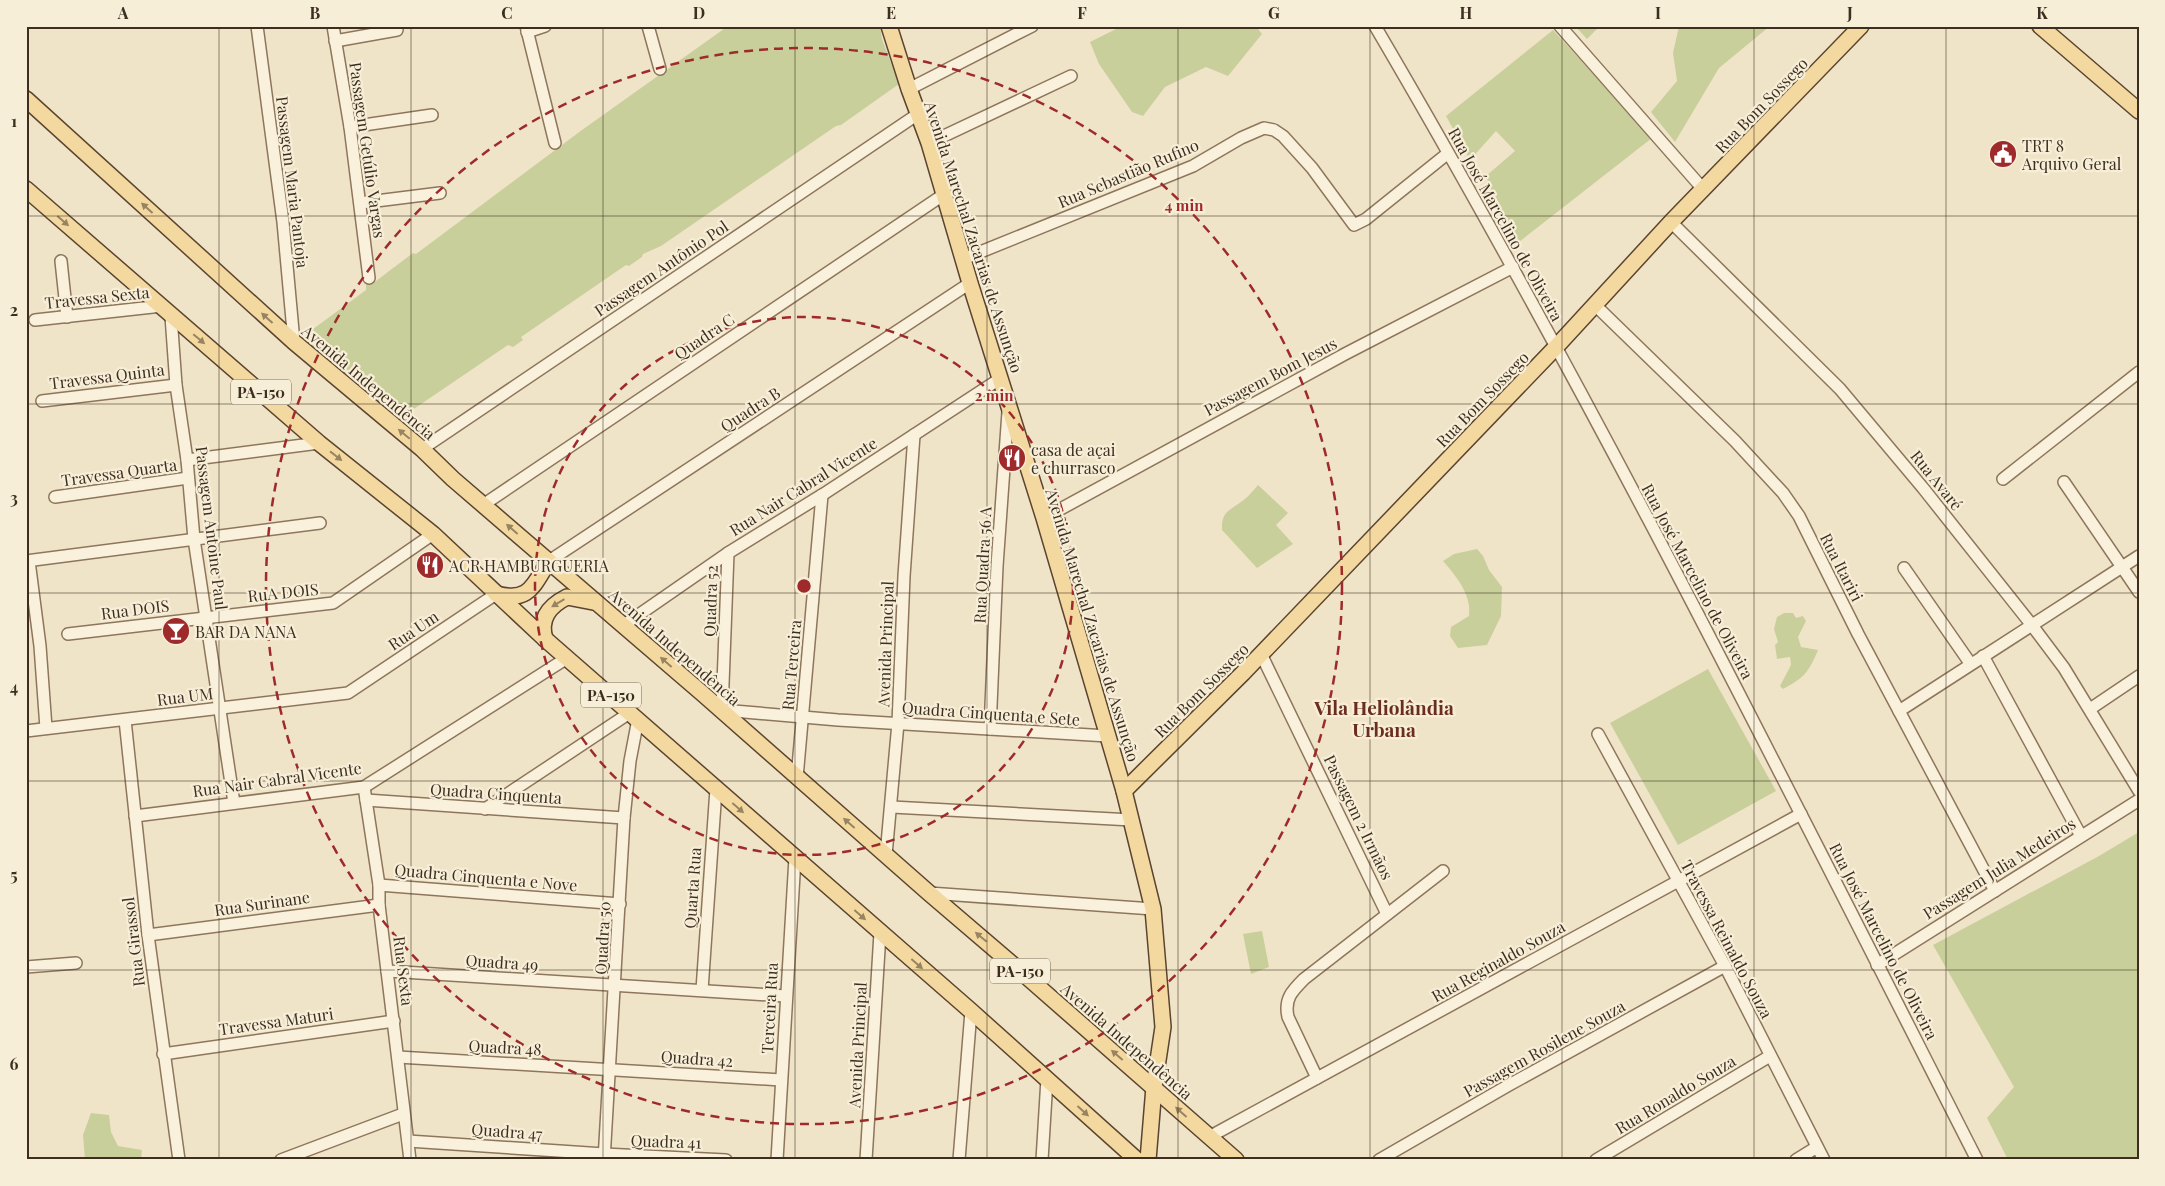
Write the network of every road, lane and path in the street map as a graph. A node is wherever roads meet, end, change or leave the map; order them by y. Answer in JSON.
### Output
{"nodes":[{"id":1,"x":256,"y":26,"type":"edge"},
{"id":2,"x":334,"y":26,"type":"edge"},
{"id":3,"x":545,"y":26,"type":"edge"},
{"id":4,"x":648,"y":26,"type":"edge"},
{"id":5,"x":890,"y":26,"type":"edge"},
{"id":6,"x":1032,"y":26,"type":"edge"},
{"id":7,"x":1375,"y":26,"type":"edge"},
{"id":8,"x":1560,"y":26,"type":"edge"},
{"id":9,"x":1861,"y":26,"type":"edge"},
{"id":10,"x":2040,"y":26,"type":"edge"},
{"id":11,"x":527,"y":29,"type":"edge"},
{"id":12,"x":397,"y":30,"type":"dead end"},
{"id":13,"x":335,"y":41,"type":"junction"},
{"id":14,"x":660,"y":69,"type":"dead end"},
{"id":15,"x":1071,"y":76,"type":"dead end"},
{"id":16,"x":909,"y":89,"type":"junction"},
{"id":17,"x":26,"y":99,"type":"edge"},
{"id":18,"x":2139,"y":111,"type":"edge"},
{"id":19,"x":918,"y":114,"type":"junction"},
{"id":20,"x":432,"y":115,"type":"dead end"},
{"id":21,"x":350,"y":127,"type":"junction"},
{"id":22,"x":555,"y":143,"type":"dead end"},
{"id":23,"x":929,"y":143,"type":"junction"},
{"id":24,"x":1448,"y":154,"type":"junction"},
{"id":25,"x":26,"y":189,"type":"edge"},
{"id":26,"x":1703,"y":189,"type":"junction"},
{"id":27,"x":440,"y":193,"type":"dead end"},
{"id":28,"x":943,"y":195,"type":"junction"},
{"id":29,"x":360,"y":204,"type":"junction"},
{"id":30,"x":1671,"y":222,"type":"junction"},
{"id":31,"x":963,"y":259,"type":"junction"},
{"id":32,"x":61,"y":261,"type":"dead end"},
{"id":33,"x":1513,"y":267,"type":"junction"},
{"id":34,"x":369,"y":278,"type":"dead end"},
{"id":35,"x":970,"y":283,"type":"junction"},
{"id":36,"x":1595,"y":305,"type":"junction"},
{"id":37,"x":167,"y":311,"type":"junction"},
{"id":38,"x":67,"y":317,"type":"junction"},
{"id":39,"x":35,"y":320,"type":"dead end"},
{"id":40,"x":294,"y":342,"type":"junction"},
{"id":41,"x":1556,"y":347,"type":"junction"},
{"id":42,"x":2139,"y":372,"type":"edge"},
{"id":43,"x":1000,"y":378,"type":"junction"},
{"id":44,"x":176,"y":384,"type":"junction"},
{"id":45,"x":42,"y":400,"type":"dead end"},
{"id":46,"x":1008,"y":403,"type":"junction"},
{"id":47,"x":914,"y":435,"type":"junction"},
{"id":48,"x":319,"y":443,"type":"junction"},
{"id":49,"x":422,"y":449,"type":"junction"},
{"id":50,"x":187,"y":460,"type":"junction"},
{"id":51,"x":188,"y":478,"type":"junction"},
{"id":52,"x":2003,"y":479,"type":"dead end"},
{"id":53,"x":2064,"y":482,"type":"dead end"},
{"id":54,"x":822,"y":495,"type":"junction"},
{"id":55,"x":55,"y":497,"type":"dead end"},
{"id":56,"x":483,"y":505,"type":"junction"},
{"id":57,"x":1044,"y":518,"type":"junction"},
{"id":58,"x":320,"y":524,"type":"dead end"},
{"id":59,"x":433,"y":534,"type":"junction"},
{"id":60,"x":194,"y":539,"type":"junction"},
{"id":61,"x":728,"y":553,"type":"junction"},
{"id":62,"x":2139,"y":556,"type":"edge"},
{"id":63,"x":27,"y":561,"type":"edge"},
{"id":64,"x":549,"y":561,"type":"junction"},
{"id":65,"x":2121,"y":567,"type":"junction"},
{"id":66,"x":1904,"y":568,"type":"dead end"},
{"id":67,"x":2139,"y":592,"type":"edge"},
{"id":68,"x":496,"y":594,"type":"junction"},
{"id":69,"x":599,"y":604,"type":"junction"},
{"id":70,"x":206,"y":616,"type":"junction"},
{"id":71,"x":2031,"y":624,"type":"junction"},
{"id":72,"x":624,"y":625,"type":"junction"},
{"id":73,"x":68,"y":634,"type":"dead end"},
{"id":74,"x":545,"y":639,"type":"junction"},
{"id":75,"x":1261,"y":654,"type":"junction"},
{"id":76,"x":1983,"y":656,"type":"junction"},
{"id":77,"x":567,"y":658,"type":"junction"},
{"id":78,"x":1970,"y":664,"type":"junction"},
{"id":79,"x":2139,"y":676,"type":"edge"},
{"id":80,"x":348,"y":693,"type":"joint"},
{"id":81,"x":220,"y":708,"type":"junction"},
{"id":82,"x":2090,"y":709,"type":"junction"},
{"id":83,"x":722,"y":710,"type":"junction"},
{"id":84,"x":1899,"y":710,"type":"junction"},
{"id":85,"x":634,"y":716,"type":"junction"},
{"id":86,"x":803,"y":717,"type":"junction"},
{"id":87,"x":125,"y":720,"type":"junction"},
{"id":88,"x":898,"y":723,"type":"junction"},
{"id":89,"x":46,"y":728,"type":"junction"},
{"id":90,"x":990,"y":729,"type":"junction"},
{"id":91,"x":26,"y":731,"type":"edge"},
{"id":92,"x":1598,"y":734,"type":"dead end"},
{"id":93,"x":1108,"y":736,"type":"junction"},
{"id":94,"x":797,"y":778,"type":"junction"},
{"id":95,"x":364,"y":786,"type":"junction"},
{"id":96,"x":716,"y":789,"type":"junction"},
{"id":97,"x":1124,"y":791,"type":"junction"},
{"id":98,"x":2139,"y":791,"type":"edge"},
{"id":99,"x":366,"y":800,"type":"junction"},
{"id":100,"x":2139,"y":800,"type":"edge"},
{"id":101,"x":234,"y":803,"type":"junction"},
{"id":102,"x":892,"y":807,"type":"junction"},
{"id":103,"x":485,"y":809,"type":"junction"},
{"id":104,"x":1801,"y":814,"type":"junction"},
{"id":105,"x":135,"y":816,"type":"junction"},
{"id":106,"x":624,"y":818,"type":"junction"},
{"id":107,"x":1132,"y":820,"type":"junction"},
{"id":108,"x":2081,"y":836,"type":"junction"},
{"id":109,"x":886,"y":855,"type":"junction"},
{"id":110,"x":795,"y":858,"type":"junction"},
{"id":111,"x":1443,"y":871,"type":"dead end"},
{"id":112,"x":1679,"y":882,"type":"junction"},
{"id":113,"x":379,"y":885,"type":"junction"},
{"id":114,"x":1995,"y":891,"type":"junction"},
{"id":115,"x":928,"y":893,"type":"junction"},
{"id":116,"x":620,"y":904,"type":"junction"},
{"id":117,"x":379,"y":905,"type":"junction"},
{"id":118,"x":1153,"y":909,"type":"junction"},
{"id":119,"x":1387,"y":914,"type":"junction"},
{"id":120,"x":880,"y":933,"type":"junction"},
{"id":121,"x":148,"y":935,"type":"junction"},
{"id":122,"x":76,"y":963,"type":"dead end"},
{"id":123,"x":1877,"y":965,"type":"junction"},
{"id":124,"x":1725,"y":966,"type":"junction"},
{"id":125,"x":26,"y":968,"type":"edge"},
{"id":126,"x":387,"y":971,"type":"junction"},
{"id":127,"x":615,"y":985,"type":"junction"},
{"id":128,"x":702,"y":990,"type":"junction"},
{"id":129,"x":786,"y":996,"type":"junction"},
{"id":130,"x":971,"y":1011,"type":"junction"},
{"id":131,"x":394,"y":1021,"type":"junction"},
{"id":132,"x":163,"y":1054,"type":"junction"},
{"id":133,"x":1770,"y":1056,"type":"junction"},
{"id":134,"x":398,"y":1057,"type":"junction"},
{"id":135,"x":610,"y":1069,"type":"junction"},
{"id":136,"x":1317,"y":1078,"type":"junction"},
{"id":137,"x":1047,"y":1079,"type":"junction"},
{"id":138,"x":781,"y":1080,"type":"junction"},
{"id":139,"x":1154,"y":1087,"type":"junction"},
{"id":140,"x":403,"y":1114,"type":"junction"},
{"id":141,"x":1209,"y":1137,"type":"junction"},
{"id":142,"x":408,"y":1141,"type":"junction"},
{"id":143,"x":1817,"y":1147,"type":"junction"},
{"id":144,"x":604,"y":1157,"type":"edge"},
{"id":145,"x":178,"y":1160,"type":"edge"},
{"id":146,"x":281,"y":1160,"type":"edge"},
{"id":147,"x":410,"y":1160,"type":"edge"},
{"id":148,"x":726,"y":1160,"type":"edge"},
{"id":149,"x":776,"y":1160,"type":"edge"},
{"id":150,"x":866,"y":1160,"type":"edge"},
{"id":151,"x":959,"y":1160,"type":"edge"},
{"id":152,"x":1042,"y":1160,"type":"edge"},
{"id":153,"x":1137,"y":1160,"type":"edge"},
{"id":154,"x":1148,"y":1160,"type":"edge"},
{"id":155,"x":1236,"y":1160,"type":"edge"},
{"id":156,"x":1379,"y":1160,"type":"edge"},
{"id":157,"x":1596,"y":1160,"type":"edge"},
{"id":158,"x":1796,"y":1160,"type":"edge"},
{"id":159,"x":1824,"y":1160,"type":"edge"},
{"id":160,"x":1977,"y":1160,"type":"edge"}],
"edges":[{"from":1,"to":40,"type":"street","name":"Passagem Maria Pantoja"},
{"from":2,"to":13,"type":"street","name":"Passagem Getúlio Vargas"},
{"from":3,"to":11,"type":"street"},
{"from":4,"to":14,"type":"street"},
{"from":5,"to":16,"type":"main road","name":"Avenida Marechal Zacarias de Assunção"},
{"from":6,"to":16,"type":"street"},
{"from":7,"to":24,"type":"street","name":"Rua José Marcelino de Oliveira"},
{"from":8,"to":26,"type":"street"},
{"from":9,"to":26,"type":"main road","name":"Rua Bom Sossego"},
{"from":10,"to":18,"type":"main road"},
{"from":11,"to":22,"type":"street"},
{"from":12,"to":13,"type":"street"},
{"from":13,"to":21,"type":"street","name":"Passagem Getúlio Vargas"},
{"from":15,"to":23,"type":"street"},
{"from":16,"to":19,"type":"main road","name":"Avenida Marechal Zacarias de Assunção"},
{"from":40,"to":17,"type":"main road","name":"Avenida Independência","number":"PA-150","one_way":true},
{"from":19,"to":23,"type":"main road","name":"Avenida Marechal Zacarias de Assunção"},
{"from":19,"to":49,"type":"street","name":"Passagem Antônio Pol"},
{"from":20,"to":21,"type":"street"},
{"from":21,"to":29,"type":"street","name":"Passagem Getúlio Vargas"},
{"from":23,"to":28,"type":"main road","name":"Avenida Marechal Zacarias de Assunção"},
{"from":24,"to":31,"type":"street","name":"Rua Sebastião Rufino"},
{"from":24,"to":33,"type":"street","name":"Rua José Marcelino de Oliveira"},
{"from":25,"to":37,"type":"main road","number":"PA-150","one_way":true},
{"from":26,"to":30,"type":"main road","name":"Rua Bom Sossego"},
{"from":27,"to":29,"type":"street"},
{"from":28,"to":31,"type":"main road","name":"Avenida Marechal Zacarias de Assunção"},
{"from":28,"to":56,"type":"street","name":"Quadra C"},
{"from":29,"to":34,"type":"street","name":"Passagem Getúlio Vargas"},
{"from":30,"to":36,"type":"main road","name":"Rua Bom Sossego"},
{"from":30,"to":71,"type":"street","name":"Rua Avaré"},
{"from":31,"to":35,"type":"main road","name":"Avenida Marechal Zacarias de Assunção"},
{"from":32,"to":38,"type":"street"},
{"from":33,"to":41,"type":"street","name":"Rua José Marcelino de Oliveira"},
{"from":33,"to":57,"type":"street","name":"Passagem Bom Jesus"},
{"from":35,"to":43,"type":"main road","name":"Avenida Marechal Zacarias de Assunção"},
{"from":35,"to":64,"type":"street","name":"Quadra B"},
{"from":36,"to":41,"type":"main road","name":"Rua Bom Sossego"},
{"from":36,"to":84,"type":"street","name":"Rua Itariri"},
{"from":37,"to":38,"type":"street","name":"Travessa Sexta"},
{"from":37,"to":44,"type":"street","name":"Passagem Antoine Paul"},
{"from":37,"to":48,"type":"main road","number":"PA-150","one_way":true},
{"from":38,"to":39,"type":"street","name":"Travessa Sexta"},
{"from":49,"to":40,"type":"main road","name":"Avenida Independência","number":"PA-150","one_way":true},
{"from":41,"to":75,"type":"main road","name":"Rua Bom Sossego"},
{"from":41,"to":104,"type":"street","name":"Rua José Marcelino de Oliveira"},
{"from":42,"to":52,"type":"street"},
{"from":43,"to":46,"type":"main road","name":"Avenida Marechal Zacarias de Assunção"},
{"from":43,"to":47,"type":"street","name":"Rua Nair Cabral Vicente"},
{"from":44,"to":45,"type":"street","name":"Travessa Quinta"},
{"from":44,"to":50,"type":"street","name":"Passagem Antoine Paul"},
{"from":46,"to":57,"type":"main road","name":"Avenida Marechal Zacarias de Assunção"},
{"from":46,"to":90,"type":"street","name":"Rua Quadra 56 A"},
{"from":47,"to":54,"type":"street","name":"Rua Nair Cabral Vicente"},
{"from":47,"to":88,"type":"street","name":"Avenida Principal"},
{"from":48,"to":50,"type":"street"},
{"from":48,"to":59,"type":"main road","number":"PA-150","one_way":true},
{"from":49,"to":56,"type":"main road","name":"Avenida Independência","number":"PA-150"},
{"from":50,"to":51,"type":"street","name":"Passagem Antoine Paul"},
{"from":51,"to":55,"type":"street","name":"Travessa Quarta"},
{"from":51,"to":60,"type":"street","name":"Passagem Antoine Paul"},
{"from":53,"to":65,"type":"street"},
{"from":54,"to":61,"type":"street","name":"Rua Nair Cabral Vicente"},
{"from":54,"to":86,"type":"street","name":"Rua Terceira"},
{"from":64,"to":56,"type":"main road","name":"Avenida Independência","number":"PA-150","one_way":true},
{"from":57,"to":93,"type":"main road","name":"Avenida Marechal Zacarias de Assunção"},
{"from":58,"to":60,"type":"street"},
{"from":59,"to":68,"type":"main road","number":"PA-150"},
{"from":59,"to":70,"type":"street","name":"RuA DOIS"},
{"from":60,"to":63,"type":"street"},
{"from":60,"to":70,"type":"street","name":"Passagem Antoine Paul"},
{"from":61,"to":72,"type":"street","name":"Rua Nair Cabral Vicente"},
{"from":61,"to":83,"type":"street","name":"Quadra 52"},
{"from":62,"to":65,"type":"street"},
{"from":63,"to":89,"type":"street"},
{"from":64,"to":68,"type":"main road"},
{"from":64,"to":69,"type":"main road","name":"Avenida Independência","number":"PA-150"},
{"from":65,"to":67,"type":"street"},
{"from":65,"to":71,"type":"street"},
{"from":66,"to":78,"type":"street"},
{"from":68,"to":74,"type":"main road","number":"PA-150"},
{"from":68,"to":80,"type":"street","name":"Rua Um"},
{"from":69,"to":72,"type":"main road","name":"Avenida Independência","number":"PA-150"},
{"from":69,"to":74,"type":"main road","one_way":true},
{"from":70,"to":73,"type":"street","name":"Rua DOIS"},
{"from":70,"to":81,"type":"street","name":"Passagem Antoine Paul"},
{"from":71,"to":76,"type":"street"},
{"from":71,"to":82,"type":"street","name":"Rua Avaré"},
{"from":83,"to":72,"type":"main road","name":"Avenida Independência","number":"PA-150","one_way":true},
{"from":74,"to":77,"type":"main road","number":"PA-150"},
{"from":75,"to":97,"type":"main road","name":"Rua Bom Sossego"},
{"from":75,"to":119,"type":"street","name":"Passagem 2 Irmãos"},
{"from":76,"to":78,"type":"street"},
{"from":76,"to":108,"type":"street"},
{"from":77,"to":85,"type":"main road","number":"PA-150"},
{"from":77,"to":95,"type":"street","name":"Rua Nair Cabral Vicente"},
{"from":78,"to":84,"type":"street"},
{"from":79,"to":82,"type":"street"},
{"from":80,"to":81,"type":"street","name":"Rua UM"},
{"from":81,"to":87,"type":"street","name":"Rua UM"},
{"from":81,"to":101,"type":"street","name":"Passagem Antoine Paul"},
{"from":82,"to":98,"type":"street","name":"Rua Avaré"},
{"from":83,"to":86,"type":"street","name":"Quadra Cinquenta e Sete"},
{"from":83,"to":94,"type":"main road","name":"Avenida Independência","number":"PA-150"},
{"from":84,"to":114,"type":"street","name":"Rua Itariri"},
{"from":85,"to":96,"type":"main road","number":"PA-150"},
{"from":85,"to":103,"type":"street"},
{"from":85,"to":106,"type":"street","name":"Quadra 50"},
{"from":86,"to":88,"type":"street","name":"Quadra Cinquenta e Sete"},
{"from":86,"to":94,"type":"street","name":"Rua Terceira"},
{"from":87,"to":89,"type":"street","name":"Rua UM"},
{"from":87,"to":105,"type":"street","name":"Rua Girassol"},
{"from":88,"to":90,"type":"street","name":"Quadra Cinquenta e Sete"},
{"from":88,"to":102,"type":"street","name":"Avenida Principal"},
{"from":89,"to":91,"type":"street","name":"Rua UM"},
{"from":90,"to":93,"type":"street","name":"Quadra Cinquenta e Sete"},
{"from":92,"to":112,"type":"street","name":"Travessa Reinaldo Souza"},
{"from":93,"to":97,"type":"main road","name":"Avenida Marechal Zacarias de Assunção"},
{"from":109,"to":94,"type":"main road","name":"Avenida Independência","number":"PA-150","one_way":true},
{"from":95,"to":99,"type":"street","name":"Rua Sexta"},
{"from":95,"to":101,"type":"street","name":"Rua Nair Cabral Vicente"},
{"from":96,"to":110,"type":"main road","number":"PA-150","one_way":true},
{"from":96,"to":128,"type":"street","name":"Quarta Rua"},
{"from":97,"to":107,"type":"main road","name":"Avenida Marechal Zacarias de Assunção"},
{"from":99,"to":103,"type":"street","name":"Quadra Cinquenta"},
{"from":99,"to":113,"type":"street","name":"Rua Sexta"},
{"from":100,"to":108,"type":"street","name":"Passagem Julia Medeiros"},
{"from":101,"to":105,"type":"street","name":"Rua Nair Cabral Vicente"},
{"from":102,"to":107,"type":"street"},
{"from":102,"to":109,"type":"street","name":"Avenida Principal"},
{"from":103,"to":106,"type":"street","name":"Quadra Cinquenta"},
{"from":104,"to":112,"type":"street","name":"Rua Reginaldo Souza"},
{"from":104,"to":123,"type":"street","name":"Rua José Marcelino de Oliveira"},
{"from":105,"to":121,"type":"street","name":"Rua Girassol"},
{"from":106,"to":116,"type":"street","name":"Quadra 50"},
{"from":107,"to":118,"type":"main road","name":"Avenida Marechal Zacarias de Assunção"},
{"from":108,"to":114,"type":"street","name":"Passagem Julia Medeiros"},
{"from":109,"to":115,"type":"main road","name":"Avenida Independência","number":"PA-150"},
{"from":110,"to":120,"type":"main road","number":"PA-150","one_way":true},
{"from":110,"to":129,"type":"street","name":"Terceira Rua"},
{"from":111,"to":119,"type":"street"},
{"from":112,"to":124,"type":"street","name":"Travessa Reinaldo Souza"},
{"from":112,"to":136,"type":"street","name":"Rua Reginaldo Souza"},
{"from":113,"to":116,"type":"street","name":"Quadra Cinquenta e Nove"},
{"from":113,"to":117,"type":"street","name":"Rua Sexta"},
{"from":114,"to":123,"type":"street","name":"Passagem Julia Medeiros"},
{"from":115,"to":118,"type":"street"},
{"from":139,"to":115,"type":"main road","name":"Avenida Independência","number":"PA-150","one_way":true},
{"from":116,"to":127,"type":"street","name":"Quadra 50"},
{"from":117,"to":121,"type":"street","name":"Rua Surinane"},
{"from":117,"to":126,"type":"street","name":"Rua Sexta"},
{"from":118,"to":139,"type":"main road","name":"Avenida Marechal Zacarias de Assunção"},
{"from":119,"to":136,"type":"street"},
{"from":120,"to":130,"type":"main road","number":"PA-150","one_way":true},
{"from":120,"to":150,"type":"street","name":"Avenida Principal"},
{"from":121,"to":132,"type":"street","name":"Rua Girassol"},
{"from":122,"to":125,"type":"street"},
{"from":123,"to":160,"type":"street","name":"Rua José Marcelino de Oliveira"},
{"from":124,"to":133,"type":"street","name":"Travessa Reinaldo Souza"},
{"from":124,"to":156,"type":"street","name":"Passagem Rosilene Souza"},
{"from":126,"to":127,"type":"street","name":"Quadra 49"},
{"from":126,"to":131,"type":"street","name":"Rua Sexta"},
{"from":127,"to":128,"type":"street","name":"Quadra 49"},
{"from":127,"to":135,"type":"street","name":"Quadra 50"},
{"from":128,"to":129,"type":"street","name":"Quadra 49"},
{"from":129,"to":138,"type":"street","name":"Terceira Rua"},
{"from":130,"to":137,"type":"main road","number":"PA-150"},
{"from":130,"to":151,"type":"street"},
{"from":131,"to":132,"type":"street","name":"Travessa Maturi"},
{"from":131,"to":134,"type":"street","name":"Rua Sexta"},
{"from":132,"to":145,"type":"street","name":"Rua Girassol"},
{"from":133,"to":143,"type":"street","name":"Travessa Reinaldo Souza"},
{"from":133,"to":157,"type":"street","name":"Rua Ronaldo Souza"},
{"from":134,"to":135,"type":"street","name":"Quadra 48"},
{"from":134,"to":140,"type":"street","name":"Rua Sexta"},
{"from":135,"to":138,"type":"street","name":"Quadra 42"},
{"from":135,"to":144,"type":"street","name":"Quadra 50"},
{"from":136,"to":141,"type":"street","name":"Rua Reginaldo Souza"},
{"from":137,"to":152,"type":"street"},
{"from":137,"to":153,"type":"main road","number":"PA-150","one_way":true},
{"from":138,"to":149,"type":"street","name":"Terceira Rua"},
{"from":141,"to":139,"type":"main road","name":"Avenida Independência","number":"PA-150","one_way":true},
{"from":139,"to":154,"type":"main road","name":"Avenida Marechal Zacarias de Assunção"},
{"from":140,"to":142,"type":"street","name":"Rua Sexta"},
{"from":140,"to":146,"type":"street"},
{"from":141,"to":155,"type":"main road","name":"Avenida Independência","number":"PA-150"},
{"from":142,"to":144,"type":"street","name":"Quadra 47"},
{"from":142,"to":147,"type":"street","name":"Rua Sexta"},
{"from":143,"to":158,"type":"street"},
{"from":143,"to":159,"type":"street","name":"Travessa Reinaldo Souza"},
{"from":144,"to":148,"type":"street","name":"Quadra 41"}]}
